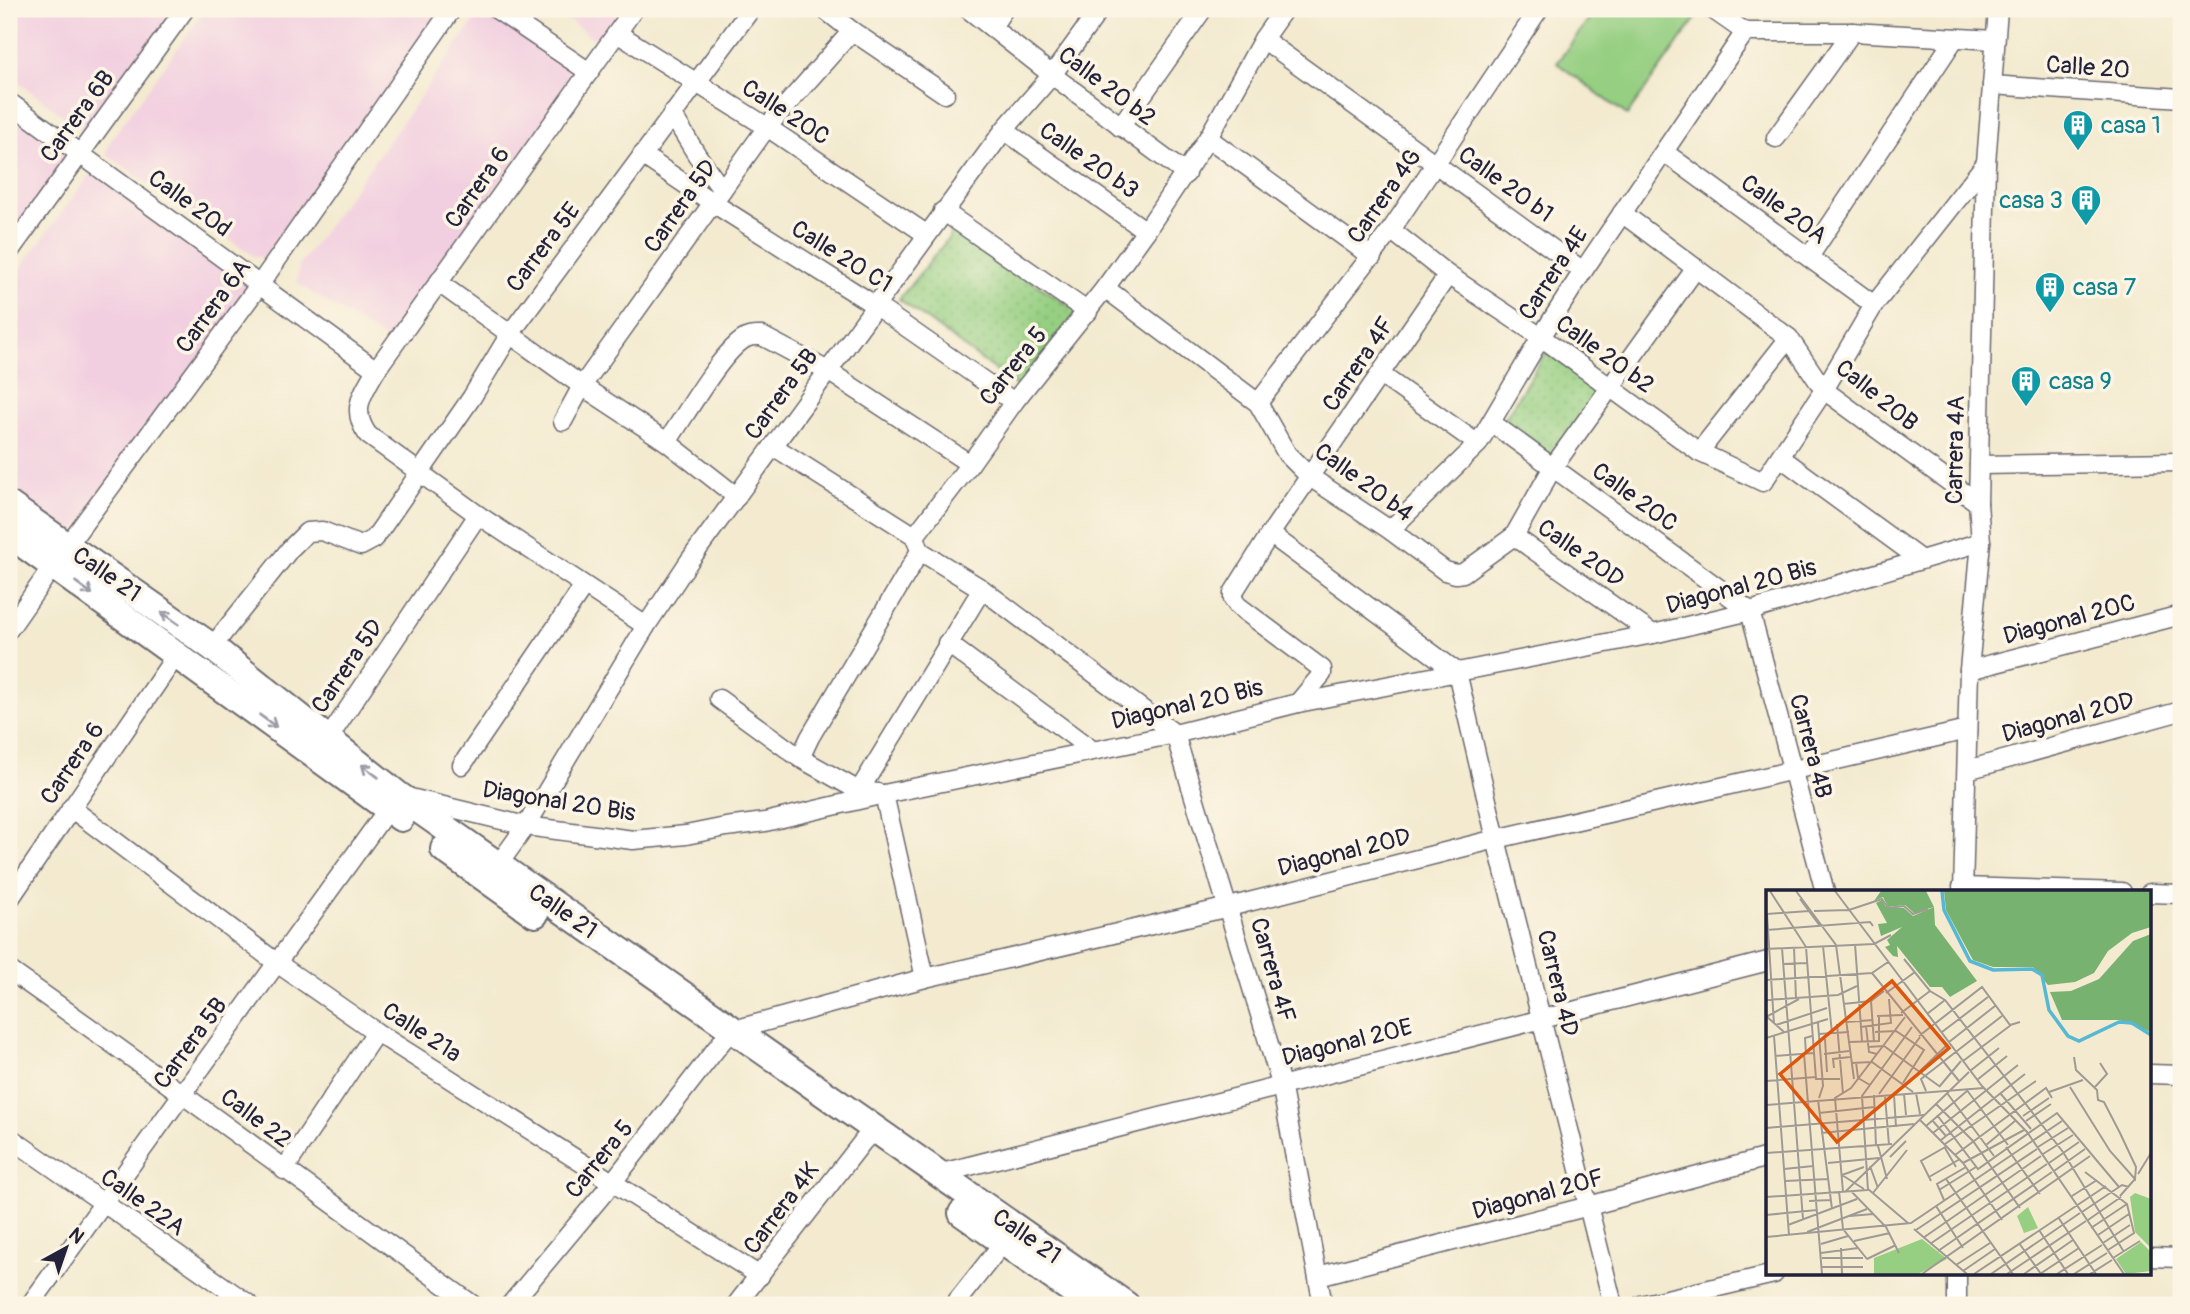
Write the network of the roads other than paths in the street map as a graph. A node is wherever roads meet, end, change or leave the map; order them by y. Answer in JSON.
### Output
{"nodes":[{"id":1,"x":185,"y":9,"type":"edge"},
{"id":2,"x":452,"y":9,"type":"edge"},
{"id":3,"x":496,"y":9,"type":"edge"},
{"id":4,"x":634,"y":9,"type":"edge"},
{"id":5,"x":751,"y":9,"type":"edge"},
{"id":6,"x":824,"y":9,"type":"edge"},
{"id":7,"x":968,"y":9,"type":"edge"},
{"id":8,"x":1004,"y":9,"type":"edge"},
{"id":9,"x":1100,"y":9,"type":"edge"},
{"id":10,"x":1284,"y":9,"type":"edge"},
{"id":11,"x":1539,"y":9,"type":"edge"},
{"id":12,"x":1712,"y":9,"type":"edge"},
{"id":13,"x":1998,"y":9,"type":"edge"},
{"id":14,"x":1200,"y":10,"type":"edge"},
{"id":15,"x":992,"y":27,"type":"junction"},
{"id":16,"x":852,"y":31,"type":"junction"},
{"id":17,"x":1745,"y":32,"type":"junction"},
{"id":18,"x":1852,"y":32,"type":"junction"},
{"id":19,"x":617,"y":33,"type":"junction"},
{"id":20,"x":1955,"y":38,"type":"junction"},
{"id":21,"x":1263,"y":39,"type":"junction"},
{"id":22,"x":1995,"y":40,"type":"junction"},
{"id":23,"x":589,"y":72,"type":"junction"},
{"id":24,"x":1052,"y":75,"type":"junction"},
{"id":25,"x":696,"y":83,"type":"junction"},
{"id":26,"x":1992,"y":85,"type":"junction"},
{"id":27,"x":945,"y":94,"type":"dead end"},
{"id":28,"x":2181,"y":98,"type":"edge"},
{"id":29,"x":9,"y":102,"type":"edge"},
{"id":30,"x":672,"y":114,"type":"junction"},
{"id":31,"x":767,"y":127,"type":"junction"},
{"id":32,"x":1120,"y":127,"type":"junction"},
{"id":33,"x":1004,"y":130,"type":"junction"},
{"id":34,"x":1209,"y":138,"type":"junction"},
{"id":35,"x":1776,"y":138,"type":"dead end"},
{"id":36,"x":1664,"y":152,"type":"junction"},
{"id":37,"x":81,"y":154,"type":"junction"},
{"id":38,"x":642,"y":155,"type":"junction"},
{"id":39,"x":1986,"y":163,"type":"junction"},
{"id":40,"x":1437,"y":164,"type":"junction"},
{"id":41,"x":1186,"y":174,"type":"junction"},
{"id":42,"x":717,"y":196,"type":"junction"},
{"id":43,"x":943,"y":211,"type":"junction"},
{"id":44,"x":1622,"y":213,"type":"junction"},
{"id":45,"x":1391,"y":230,"type":"junction"},
{"id":46,"x":1146,"y":231,"type":"junction"},
{"id":47,"x":926,"y":234,"type":"junction"},
{"id":48,"x":9,"y":252,"type":"edge"},
{"id":49,"x":1372,"y":257,"type":"junction"},
{"id":50,"x":1809,"y":257,"type":"junction"},
{"id":51,"x":1696,"y":268,"type":"junction"},
{"id":52,"x":1583,"y":271,"type":"junction"},
{"id":53,"x":1448,"y":275,"type":"junction"},
{"id":54,"x":439,"y":283,"type":"junction"},
{"id":55,"x":260,"y":284,"type":"junction"},
{"id":56,"x":1105,"y":288,"type":"junction"},
{"id":57,"x":1874,"y":305,"type":"junction"},
{"id":58,"x":876,"y":306,"type":"junction"},
{"id":59,"x":1087,"y":312,"type":"junction"},
{"id":60,"x":510,"y":334,"type":"junction"},
{"id":61,"x":1541,"y":337,"type":"junction"},
{"id":62,"x":1789,"y":338,"type":"junction"},
{"id":63,"x":376,"y":370,"type":"junction"},
{"id":64,"x":828,"y":370,"type":"junction"},
{"id":65,"x":1381,"y":375,"type":"junction"},
{"id":66,"x":582,"y":386,"type":"junction"},
{"id":67,"x":1610,"y":388,"type":"junction"},
{"id":68,"x":1824,"y":390,"type":"junction"},
{"id":69,"x":1014,"y":402,"type":"junction"},
{"id":70,"x":1258,"y":403,"type":"junction"},
{"id":71,"x":562,"y":421,"type":"dead end"},
{"id":72,"x":1490,"y":424,"type":"junction"},
{"id":73,"x":667,"y":442,"type":"junction"},
{"id":74,"x":1478,"y":444,"type":"junction"},
{"id":75,"x":773,"y":446,"type":"junction"},
{"id":76,"x":1699,"y":453,"type":"junction"},
{"id":77,"x":1780,"y":457,"type":"junction"},
{"id":78,"x":2181,"y":462,"type":"edge"},
{"id":79,"x":970,"y":464,"type":"junction"},
{"id":80,"x":1979,"y":465,"type":"junction"},
{"id":81,"x":1553,"y":467,"type":"junction"},
{"id":82,"x":419,"y":471,"type":"junction"},
{"id":83,"x":1310,"y":477,"type":"junction"},
{"id":84,"x":737,"y":497,"type":"junction"},
{"id":85,"x":1978,"y":503,"type":"junction"},
{"id":86,"x":9,"y":505,"type":"edge"},
{"id":87,"x":478,"y":515,"type":"junction"},
{"id":88,"x":1390,"y":530,"type":"junction"},
{"id":89,"x":9,"y":534,"type":"edge"},
{"id":90,"x":1270,"y":534,"type":"junction"},
{"id":91,"x":1514,"y":536,"type":"junction"},
{"id":92,"x":1981,"y":542,"type":"junction"},
{"id":93,"x":917,"y":544,"type":"junction"},
{"id":94,"x":60,"y":556,"type":"junction"},
{"id":95,"x":1921,"y":560,"type":"junction"},
{"id":96,"x":584,"y":586,"type":"junction"},
{"id":97,"x":982,"y":589,"type":"junction"},
{"id":98,"x":1750,"y":611,"type":"junction"},
{"id":99,"x":2181,"y":615,"type":"edge"},
{"id":100,"x":646,"y":626,"type":"junction"},
{"id":101,"x":9,"y":629,"type":"edge"},
{"id":102,"x":1653,"y":634,"type":"junction"},
{"id":103,"x":947,"y":643,"type":"junction"},
{"id":104,"x":212,"y":647,"type":"junction"},
{"id":105,"x":177,"y":654,"type":"junction"},
{"id":106,"x":1969,"y":670,"type":"junction"},
{"id":107,"x":1457,"y":672,"type":"junction"},
{"id":108,"x":719,"y":699,"type":"dead end"},
{"id":109,"x":1298,"y":703,"type":"junction"},
{"id":110,"x":2181,"y":711,"type":"edge"},
{"id":111,"x":1967,"y":730,"type":"junction"},
{"id":112,"x":1175,"y":734,"type":"junction"},
{"id":113,"x":328,"y":739,"type":"junction"},
{"id":114,"x":1092,"y":750,"type":"junction"},
{"id":115,"x":800,"y":758,"type":"junction"},
{"id":116,"x":462,"y":765,"type":"dead end"},
{"id":117,"x":1967,"y":770,"type":"junction"},
{"id":118,"x":1792,"y":771,"type":"junction"},
{"id":119,"x":859,"y":791,"type":"junction"},
{"id":120,"x":884,"y":794,"type":"junction"},
{"id":121,"x":393,"y":802,"type":"junction"},
{"id":122,"x":71,"y":808,"type":"junction"},
{"id":123,"x":526,"y":826,"type":"junction"},
{"id":124,"x":1496,"y":839,"type":"junction"},
{"id":125,"x":492,"y":873,"type":"junction"},
{"id":126,"x":1824,"y":890,"type":"edge"},
{"id":127,"x":1963,"y":890,"type":"edge"},
{"id":128,"x":2152,"y":893,"type":"edge"},
{"id":129,"x":2181,"y":894,"type":"edge"},
{"id":130,"x":9,"y":900,"type":"edge"},
{"id":131,"x":1229,"y":907,"type":"junction"},
{"id":132,"x":1766,"y":962,"type":"edge"},
{"id":133,"x":277,"y":963,"type":"junction"},
{"id":134,"x":9,"y":970,"type":"edge"},
{"id":135,"x":925,"y":978,"type":"junction"},
{"id":136,"x":1542,"y":1018,"type":"junction"},
{"id":137,"x":376,"y":1032,"type":"junction"},
{"id":138,"x":728,"y":1035,"type":"junction"},
{"id":139,"x":2152,"y":1074,"type":"edge"},
{"id":140,"x":2181,"y":1075,"type":"edge"},
{"id":141,"x":1281,"y":1084,"type":"junction"},
{"id":142,"x":184,"y":1094,"type":"junction"},
{"id":143,"x":871,"y":1136,"type":"junction"},
{"id":144,"x":9,"y":1137,"type":"edge"},
{"id":145,"x":1766,"y":1158,"type":"edge"},
{"id":146,"x":284,"y":1170,"type":"junction"},
{"id":147,"x":938,"y":1174,"type":"junction"},
{"id":148,"x":612,"y":1183,"type":"junction"},
{"id":149,"x":104,"y":1205,"type":"junction"},
{"id":150,"x":1589,"y":1206,"type":"junction"},
{"id":151,"x":1003,"y":1243,"type":"junction"},
{"id":152,"x":2152,"y":1257,"type":"edge"},
{"id":153,"x":2181,"y":1258,"type":"edge"},
{"id":154,"x":760,"y":1276,"type":"junction"},
{"id":155,"x":1318,"y":1276,"type":"junction"},
{"id":156,"x":1766,"y":1276,"type":"edge"},
{"id":157,"x":1957,"y":1276,"type":"edge"},
{"id":158,"x":30,"y":1305,"type":"edge"},
{"id":159,"x":250,"y":1305,"type":"edge"},
{"id":160,"x":474,"y":1305,"type":"edge"},
{"id":161,"x":510,"y":1305,"type":"edge"},
{"id":162,"x":736,"y":1305,"type":"edge"},
{"id":163,"x":954,"y":1305,"type":"edge"},
{"id":164,"x":1093,"y":1305,"type":"edge"},
{"id":165,"x":1126,"y":1305,"type":"edge"},
{"id":166,"x":1323,"y":1305,"type":"edge"},
{"id":167,"x":1613,"y":1305,"type":"edge"},
{"id":168,"x":1641,"y":1305,"type":"edge"},
{"id":169,"x":1957,"y":1305,"type":"edge"}],
"edges":[{"from":1,"to":37,"type":"street","name":"Carrera 6B"},
{"from":2,"to":55,"type":"street","name":"Carrera 6A"},
{"from":3,"to":23,"type":"street"},
{"from":4,"to":19,"type":"street","name":"Carrera 6"},
{"from":5,"to":25,"type":"street","name":"Carrera 5E"},
{"from":6,"to":16,"type":"street"},
{"from":7,"to":15,"type":"street","name":"Calle 20 b2"},
{"from":8,"to":15,"type":"street"},
{"from":9,"to":24,"type":"street","name":"Carrera 5B"},
{"from":10,"to":21,"type":"street","name":"Carrera 5"},
{"from":11,"to":40,"type":"street","name":"Carrera 4G"},
{"from":12,"to":17,"type":"street"},
{"from":13,"to":22,"type":"street","name":"Carrera 4A"},
{"from":14,"to":32,"type":"street"},
{"from":15,"to":24,"type":"street","name":"Calle 20 b2"},
{"from":16,"to":27,"type":"street"},
{"from":16,"to":31,"type":"street","name":"Carrera 5D"},
{"from":17,"to":18,"type":"street"},
{"from":17,"to":36,"type":"street","name":"Carrera 4E"},
{"from":18,"to":20,"type":"street"},
{"from":18,"to":35,"type":"street"},
{"from":19,"to":23,"type":"street","name":"Carrera 6"},
{"from":19,"to":25,"type":"street","name":"Calle 20C"},
{"from":20,"to":22,"type":"street"},
{"from":20,"to":50,"type":"street"},
{"from":21,"to":34,"type":"street","name":"Carrera 5"},
{"from":21,"to":40,"type":"street","name":"Calle 20 b1"},
{"from":22,"to":26,"type":"street","name":"Carrera 4A"},
{"from":23,"to":54,"type":"street","name":"Carrera 6"},
{"from":24,"to":32,"type":"street","name":"Calle 20 b2"},
{"from":24,"to":33,"type":"street","name":"Carrera 5B"},
{"from":25,"to":30,"type":"street","name":"Carrera 5E"},
{"from":25,"to":31,"type":"street","name":"Calle 20C"},
{"from":26,"to":28,"type":"street","name":"Calle 20"},
{"from":26,"to":39,"type":"street","name":"Carrera 4A"},
{"from":29,"to":37,"type":"street","name":"Calle 20d"},
{"from":30,"to":38,"type":"street","name":"Carrera 5E"},
{"from":30,"to":42,"type":"street"},
{"from":31,"to":42,"type":"street","name":"Carrera 5D"},
{"from":31,"to":47,"type":"street","name":"Calle 20C"},
{"from":32,"to":41,"type":"street","name":"Calle 20 b2"},
{"from":33,"to":43,"type":"street","name":"Carrera 5B"},
{"from":33,"to":46,"type":"street","name":"Calle 20 b3"},
{"from":34,"to":41,"type":"street","name":"Carrera 5"},
{"from":34,"to":49,"type":"street"},
{"from":36,"to":44,"type":"street","name":"Carrera 4E"},
{"from":36,"to":50,"type":"street","name":"Calle 20A"},
{"from":37,"to":48,"type":"street","name":"Carrera 6B"},
{"from":37,"to":55,"type":"street","name":"Calle 20d"},
{"from":38,"to":42,"type":"street","name":"Calle 20 C1"},
{"from":38,"to":60,"type":"street","name":"Carrera 5E"},
{"from":39,"to":57,"type":"street"},
{"from":39,"to":80,"type":"street","name":"Carrera 4A"},
{"from":40,"to":45,"type":"street","name":"Carrera 4G"},
{"from":40,"to":52,"type":"street","name":"Calle 20 b1"},
{"from":41,"to":46,"type":"street","name":"Carrera 5"},
{"from":42,"to":58,"type":"street","name":"Calle 20 C1"},
{"from":42,"to":66,"type":"street","name":"Carrera 5D"},
{"from":43,"to":47,"type":"street","name":"Carrera 5B"},
{"from":43,"to":59,"type":"street"},
{"from":44,"to":51,"type":"street","name":"Calle 20B"},
{"from":44,"to":52,"type":"street","name":"Carrera 4E"},
{"from":45,"to":49,"type":"street","name":"Carrera 4G"},
{"from":45,"to":53,"type":"street","name":"Calle 20 b2"},
{"from":46,"to":56,"type":"street","name":"Carrera 5"},
{"from":47,"to":58,"type":"street","name":"Carrera 5B"},
{"from":49,"to":70,"type":"street","name":"Carrera 4G"},
{"from":50,"to":57,"type":"street","name":"Calle 20A"},
{"from":51,"to":62,"type":"street","name":"Calle 20B"},
{"from":51,"to":67,"type":"street"},
{"from":52,"to":61,"type":"street","name":"Carrera 4E"},
{"from":53,"to":61,"type":"street","name":"Calle 20 b2"},
{"from":53,"to":65,"type":"street","name":"Carrera 4F"},
{"from":54,"to":60,"type":"street"},
{"from":54,"to":63,"type":"street","name":"Carrera 6"},
{"from":55,"to":63,"type":"street","name":"Calle 20d"},
{"from":55,"to":94,"type":"street","name":"Carrera 6A"},
{"from":56,"to":59,"type":"street","name":"Carrera 5"},
{"from":56,"to":70,"type":"street","name":"Calle 20 b4"},
{"from":57,"to":68,"type":"street"},
{"from":58,"to":64,"type":"street","name":"Carrera 5B"},
{"from":58,"to":69,"type":"street","name":"Calle 20 C1"},
{"from":59,"to":69,"type":"street","name":"Carrera 5"},
{"from":60,"to":66,"type":"street"},
{"from":60,"to":82,"type":"street","name":"Carrera 5E"},
{"from":61,"to":67,"type":"street","name":"Calle 20 b2"},
{"from":61,"to":72,"type":"street","name":"Carrera 4E"},
{"from":62,"to":68,"type":"street","name":"Calle 20B"},
{"from":62,"to":76,"type":"street"},
{"from":63,"to":82,"type":"street","name":"Carrera 6"},
{"from":64,"to":73,"type":"street"},
{"from":64,"to":75,"type":"street","name":"Carrera 5B"},
{"from":64,"to":79,"type":"street"},
{"from":65,"to":74,"type":"street"},
{"from":65,"to":83,"type":"street","name":"Carrera 4F"},
{"from":66,"to":71,"type":"street","name":"Carrera 5D"},
{"from":66,"to":73,"type":"street"},
{"from":67,"to":76,"type":"street","name":"Calle 20 b2"},
{"from":67,"to":81,"type":"street"},
{"from":68,"to":77,"type":"street"},
{"from":68,"to":85,"type":"street","name":"Calle 20B"},
{"from":69,"to":79,"type":"street","name":"Carrera 5"},
{"from":70,"to":83,"type":"street","name":"Calle 20 b4"},
{"from":72,"to":74,"type":"street","name":"Carrera 4E"},
{"from":72,"to":81,"type":"street","name":"Calle 20C"},
{"from":73,"to":84,"type":"street"},
{"from":74,"to":88,"type":"street","name":"Carrera 4E"},
{"from":75,"to":84,"type":"street","name":"Carrera 5B"},
{"from":75,"to":93,"type":"street"},
{"from":76,"to":77,"type":"street","name":"Calle 20 b2"},
{"from":77,"to":95,"type":"street"},
{"from":78,"to":80,"type":"street"},
{"from":79,"to":93,"type":"street","name":"Carrera 5"},
{"from":80,"to":85,"type":"street","name":"Carrera 4A"},
{"from":81,"to":91,"type":"street"},
{"from":81,"to":98,"type":"street","name":"Calle 20C"},
{"from":82,"to":87,"type":"street"},
{"from":82,"to":104,"type":"street","name":"Carrera 5E"},
{"from":83,"to":88,"type":"street","name":"Calle 20 b4"},
{"from":83,"to":90,"type":"street","name":"Carrera 4F"},
{"from":84,"to":100,"type":"street","name":"Carrera 5B"},
{"from":85,"to":92,"type":"street","name":"Carrera 4A"},
{"from":86,"to":94,"type":"main road","name":"Calle 21"},
{"from":87,"to":96,"type":"street"},
{"from":87,"to":113,"type":"street","name":"Carrera 5D"},
{"from":88,"to":91,"type":"street","name":"Calle 20 b4"},
{"from":89,"to":94,"type":"main road","name":"Calle 21"},
{"from":90,"to":107,"type":"street"},
{"from":90,"to":109,"type":"street","name":"Carrera 4F"},
{"from":91,"to":102,"type":"street","name":"Calle 20D"},
{"from":92,"to":95,"type":"street","name":"Diagonal 20 Bis"},
{"from":92,"to":106,"type":"street","name":"Carrera 4A"},
{"from":93,"to":97,"type":"street"},
{"from":93,"to":115,"type":"street","name":"Carrera 5"},
{"from":94,"to":101,"type":"street","name":"Carrera 6A"},
{"from":104,"to":94,"type":"main road","name":"Calle 21","one_way":true},
{"from":94,"to":105,"type":"main road","name":"Calle 21","one_way":true},
{"from":95,"to":98,"type":"street","name":"Diagonal 20 Bis"},
{"from":96,"to":100,"type":"street"},
{"from":96,"to":116,"type":"street"},
{"from":97,"to":103,"type":"street"},
{"from":97,"to":112,"type":"street"},
{"from":98,"to":102,"type":"street","name":"Diagonal 20 Bis"},
{"from":98,"to":118,"type":"street","name":"Carrera 4B"},
{"from":99,"to":106,"type":"street","name":"Diagonal 20C"},
{"from":100,"to":123,"type":"street","name":"Carrera 5B"},
{"from":102,"to":107,"type":"street","name":"Diagonal 20 Bis"},
{"from":103,"to":114,"type":"street"},
{"from":103,"to":119,"type":"street"},
{"from":104,"to":113,"type":"main road","name":"Calle 21"},
{"from":105,"to":121,"type":"main road","name":"Calle 21","one_way":true},
{"from":105,"to":122,"type":"street","name":"Carrera 6"},
{"from":106,"to":111,"type":"street","name":"Carrera 4A"},
{"from":107,"to":109,"type":"street","name":"Diagonal 20 Bis"},
{"from":107,"to":124,"type":"street","name":"Carrera 4D"},
{"from":108,"to":115,"type":"street"},
{"from":109,"to":112,"type":"street","name":"Diagonal 20 Bis"},
{"from":110,"to":117,"type":"street","name":"Diagonal 20D"},
{"from":111,"to":117,"type":"street","name":"Carrera 4A"},
{"from":111,"to":118,"type":"street","name":"Diagonal 20D"},
{"from":112,"to":114,"type":"street","name":"Diagonal 20 Bis"},
{"from":112,"to":131,"type":"street","name":"Carrera 4F"},
{"from":121,"to":113,"type":"main road","name":"Calle 21","one_way":true},
{"from":114,"to":120,"type":"street","name":"Diagonal 20 Bis"},
{"from":115,"to":119,"type":"street"},
{"from":117,"to":127,"type":"street","name":"Carrera 4A"},
{"from":118,"to":124,"type":"street","name":"Diagonal 20D"},
{"from":118,"to":126,"type":"street","name":"Carrera 4B"},
{"from":119,"to":120,"type":"street"},
{"from":120,"to":123,"type":"street","name":"Diagonal 20 Bis"},
{"from":120,"to":135,"type":"street"},
{"from":121,"to":123,"type":"street","name":"Diagonal 20 Bis"},
{"from":121,"to":125,"type":"main road","name":"Calle 21"},
{"from":121,"to":133,"type":"street","name":"Carrera 5B"},
{"from":122,"to":130,"type":"street","name":"Carrera 6"},
{"from":122,"to":133,"type":"street","name":"Calle 21a"},
{"from":123,"to":125,"type":"street","name":"Carrera 5B"},
{"from":124,"to":131,"type":"street","name":"Diagonal 20D"},
{"from":124,"to":136,"type":"street","name":"Carrera 4D"},
{"from":125,"to":138,"type":"main road","name":"Calle 21"},
{"from":128,"to":129,"type":"street"},
{"from":131,"to":135,"type":"street","name":"Diagonal 20D"},
{"from":131,"to":141,"type":"street","name":"Carrera 4F"},
{"from":132,"to":136,"type":"street","name":"Diagonal 20E"},
{"from":133,"to":137,"type":"street","name":"Calle 21a"},
{"from":133,"to":142,"type":"street","name":"Carrera 5B"},
{"from":134,"to":142,"type":"street","name":"Calle 22"},
{"from":135,"to":138,"type":"street","name":"Diagonal 20D"},
{"from":136,"to":141,"type":"street","name":"Diagonal 20E"},
{"from":136,"to":150,"type":"street","name":"Carrera 4D"},
{"from":137,"to":146,"type":"street"},
{"from":137,"to":148,"type":"street","name":"Calle 21a"},
{"from":138,"to":143,"type":"main road","name":"Calle 21"},
{"from":138,"to":148,"type":"street","name":"Carrera 5"},
{"from":139,"to":140,"type":"street"},
{"from":141,"to":147,"type":"street","name":"Diagonal 20E"},
{"from":141,"to":155,"type":"street","name":"Carrera 4F"},
{"from":142,"to":146,"type":"street","name":"Calle 22"},
{"from":142,"to":149,"type":"street","name":"Carrera 5B"},
{"from":143,"to":147,"type":"main road","name":"Calle 21"},
{"from":143,"to":151,"type":"main road","name":"Calle 21"},
{"from":143,"to":154,"type":"street","name":"Carrera 4K"},
{"from":144,"to":149,"type":"street","name":"Calle 22A"},
{"from":145,"to":150,"type":"street","name":"Diagonal 20F"},
{"from":146,"to":160,"type":"street","name":"Calle 22"},
{"from":147,"to":165,"type":"main road","name":"Calle 21"},
{"from":148,"to":154,"type":"street","name":"Calle 21a"},
{"from":148,"to":161,"type":"street","name":"Carrera 5"},
{"from":149,"to":158,"type":"street","name":"Carrera 5B"},
{"from":149,"to":159,"type":"street","name":"Calle 22A"},
{"from":150,"to":155,"type":"street","name":"Diagonal 20F"},
{"from":150,"to":167,"type":"street","name":"Carrera 4D"},
{"from":151,"to":163,"type":"street"},
{"from":151,"to":164,"type":"main road","name":"Calle 21"},
{"from":152,"to":153,"type":"street"},
{"from":154,"to":162,"type":"street","name":"Carrera 4K"},
{"from":155,"to":166,"type":"street","name":"Carrera 4F"},
{"from":156,"to":168,"type":"street"},
{"from":157,"to":169,"type":"street"}]}
